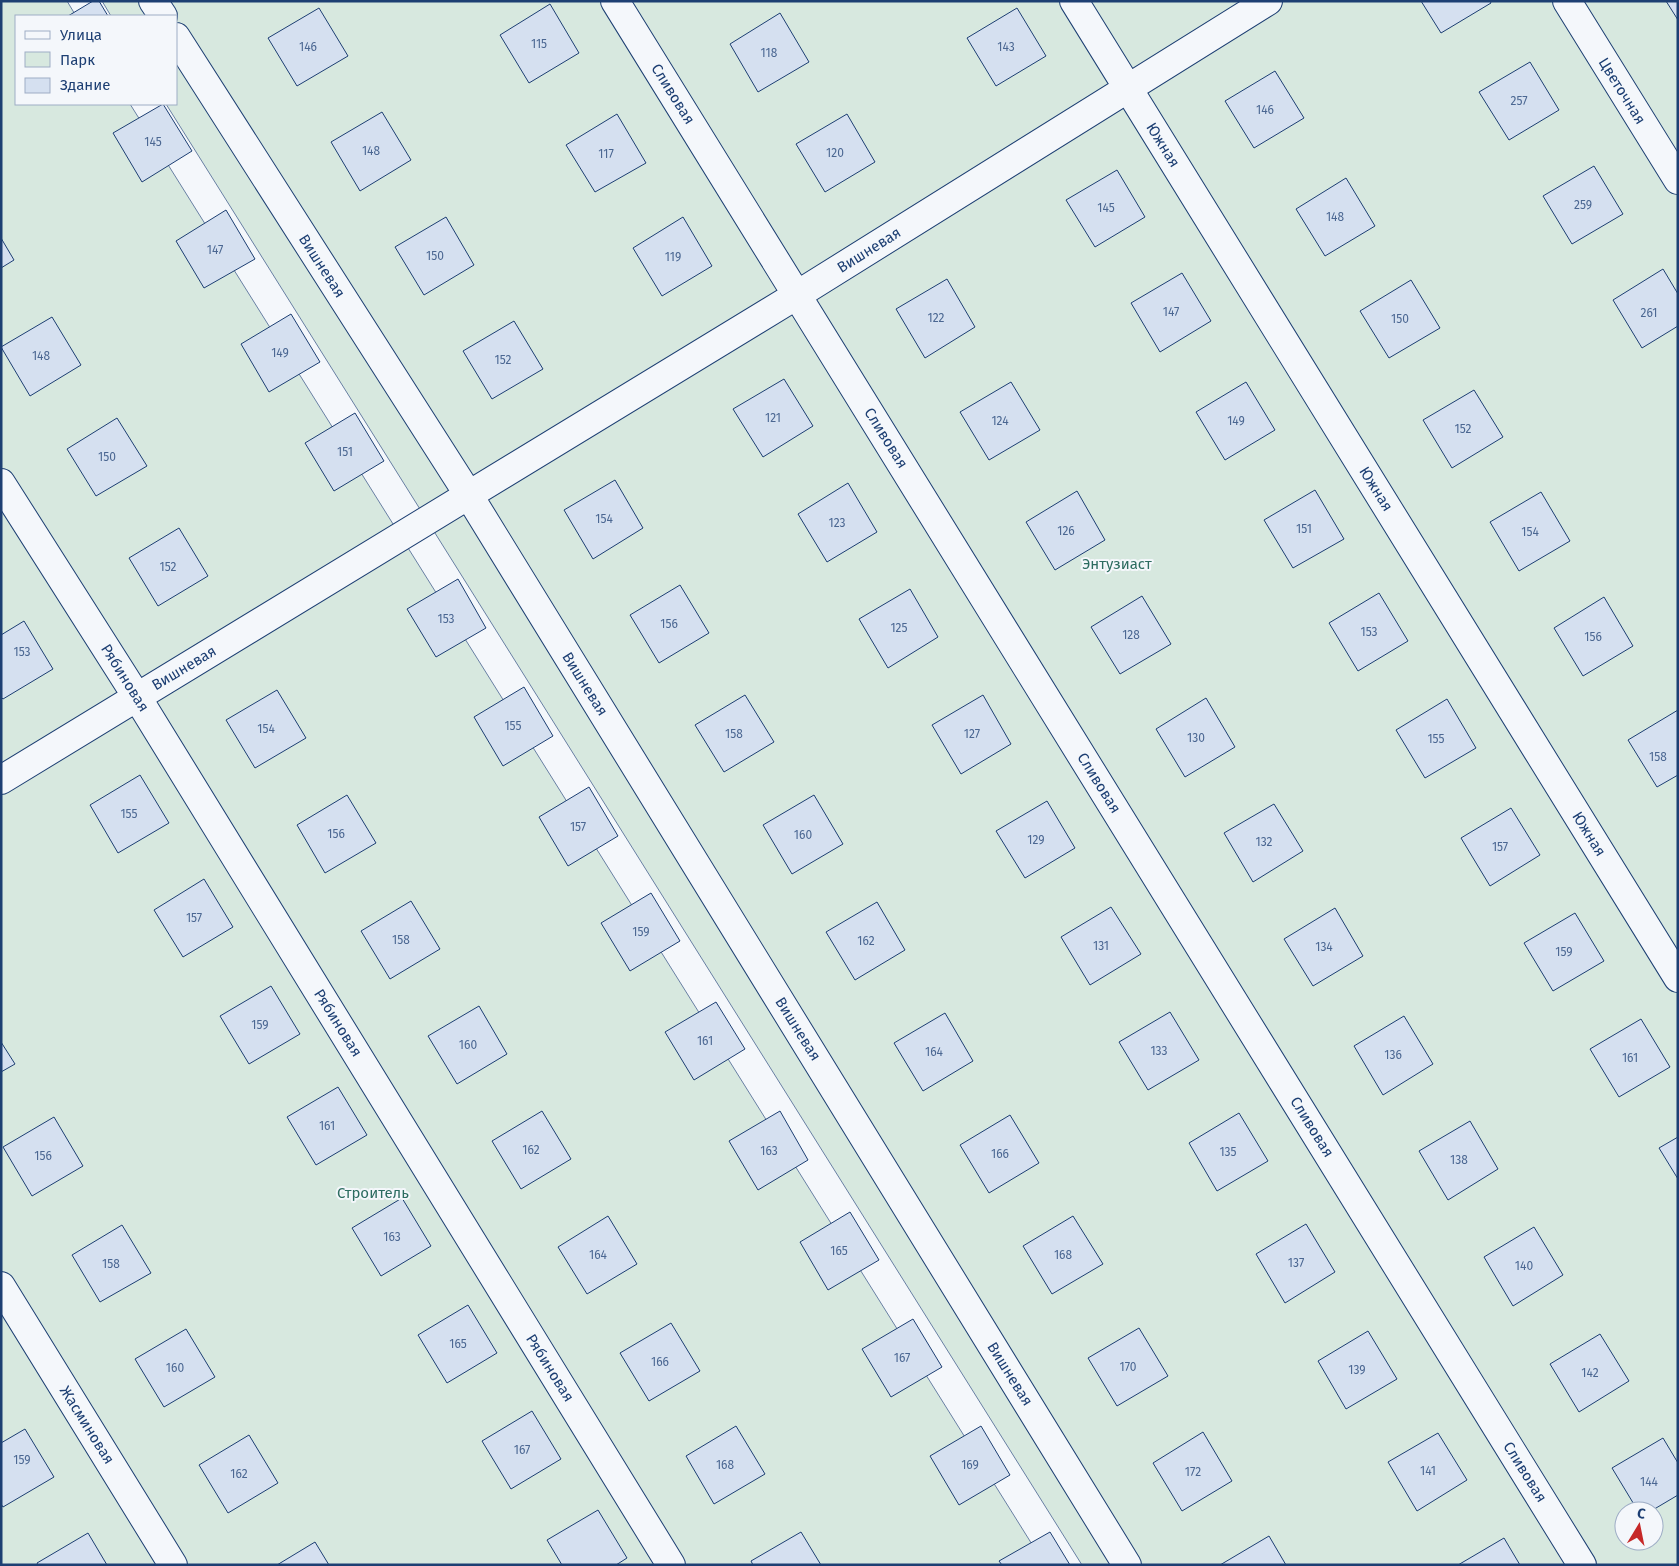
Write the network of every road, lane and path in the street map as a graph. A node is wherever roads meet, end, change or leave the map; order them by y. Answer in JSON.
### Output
{"nodes":[{"id":1,"x":153,"y":1,"type":"edge"},
{"id":2,"x":615,"y":1,"type":"edge"},
{"id":3,"x":1074,"y":1,"type":"edge"},
{"id":4,"x":1268,"y":1,"type":"edge"},
{"id":5,"x":1567,"y":1,"type":"edge"},
{"id":6,"x":162,"y":15,"type":"edge"},
{"id":7,"x":178,"y":40,"type":"edge"},
{"id":8,"x":1128,"y":88,"type":"junction"},
{"id":9,"x":1678,"y":180,"type":"edge"},
{"id":10,"x":797,"y":294,"type":"junction"},
{"id":11,"x":1,"y":483,"type":"edge"},
{"id":12,"x":468,"y":494,"type":"junction"},
{"id":13,"x":137,"y":696,"type":"junction"},
{"id":14,"x":1,"y":780,"type":"edge"},
{"id":15,"x":1678,"y":978,"type":"edge"},
{"id":16,"x":1,"y":1286,"type":"edge"},
{"id":17,"x":173,"y":1565,"type":"edge"},
{"id":18,"x":670,"y":1565,"type":"edge"},
{"id":19,"x":1127,"y":1565,"type":"edge"},
{"id":20,"x":1582,"y":1565,"type":"edge"}],
"edges":[{"from":1,"to":6,"type":"street"},
{"from":2,"to":10,"type":"street","name":"Сливовая"},
{"from":3,"to":8,"type":"street","name":"Южная"},
{"from":4,"to":8,"type":"street","name":"Вишневая"},
{"from":5,"to":9,"type":"street","name":"Цветочная"},
{"from":7,"to":12,"type":"street","name":"Вишневая"},
{"from":8,"to":10,"type":"street","name":"Вишневая"},
{"from":8,"to":15,"type":"street","name":"Южная"},
{"from":10,"to":12,"type":"street","name":"Вишневая"},
{"from":10,"to":20,"type":"street","name":"Сливовая"},
{"from":11,"to":13,"type":"street","name":"Рябиновая"},
{"from":12,"to":13,"type":"street","name":"Вишневая"},
{"from":12,"to":19,"type":"street","name":"Вишневая"},
{"from":13,"to":14,"type":"street","name":"Вишневая"},
{"from":13,"to":18,"type":"street","name":"Рябиновая"},
{"from":16,"to":17,"type":"street","name":"Жасминовая"}]}
